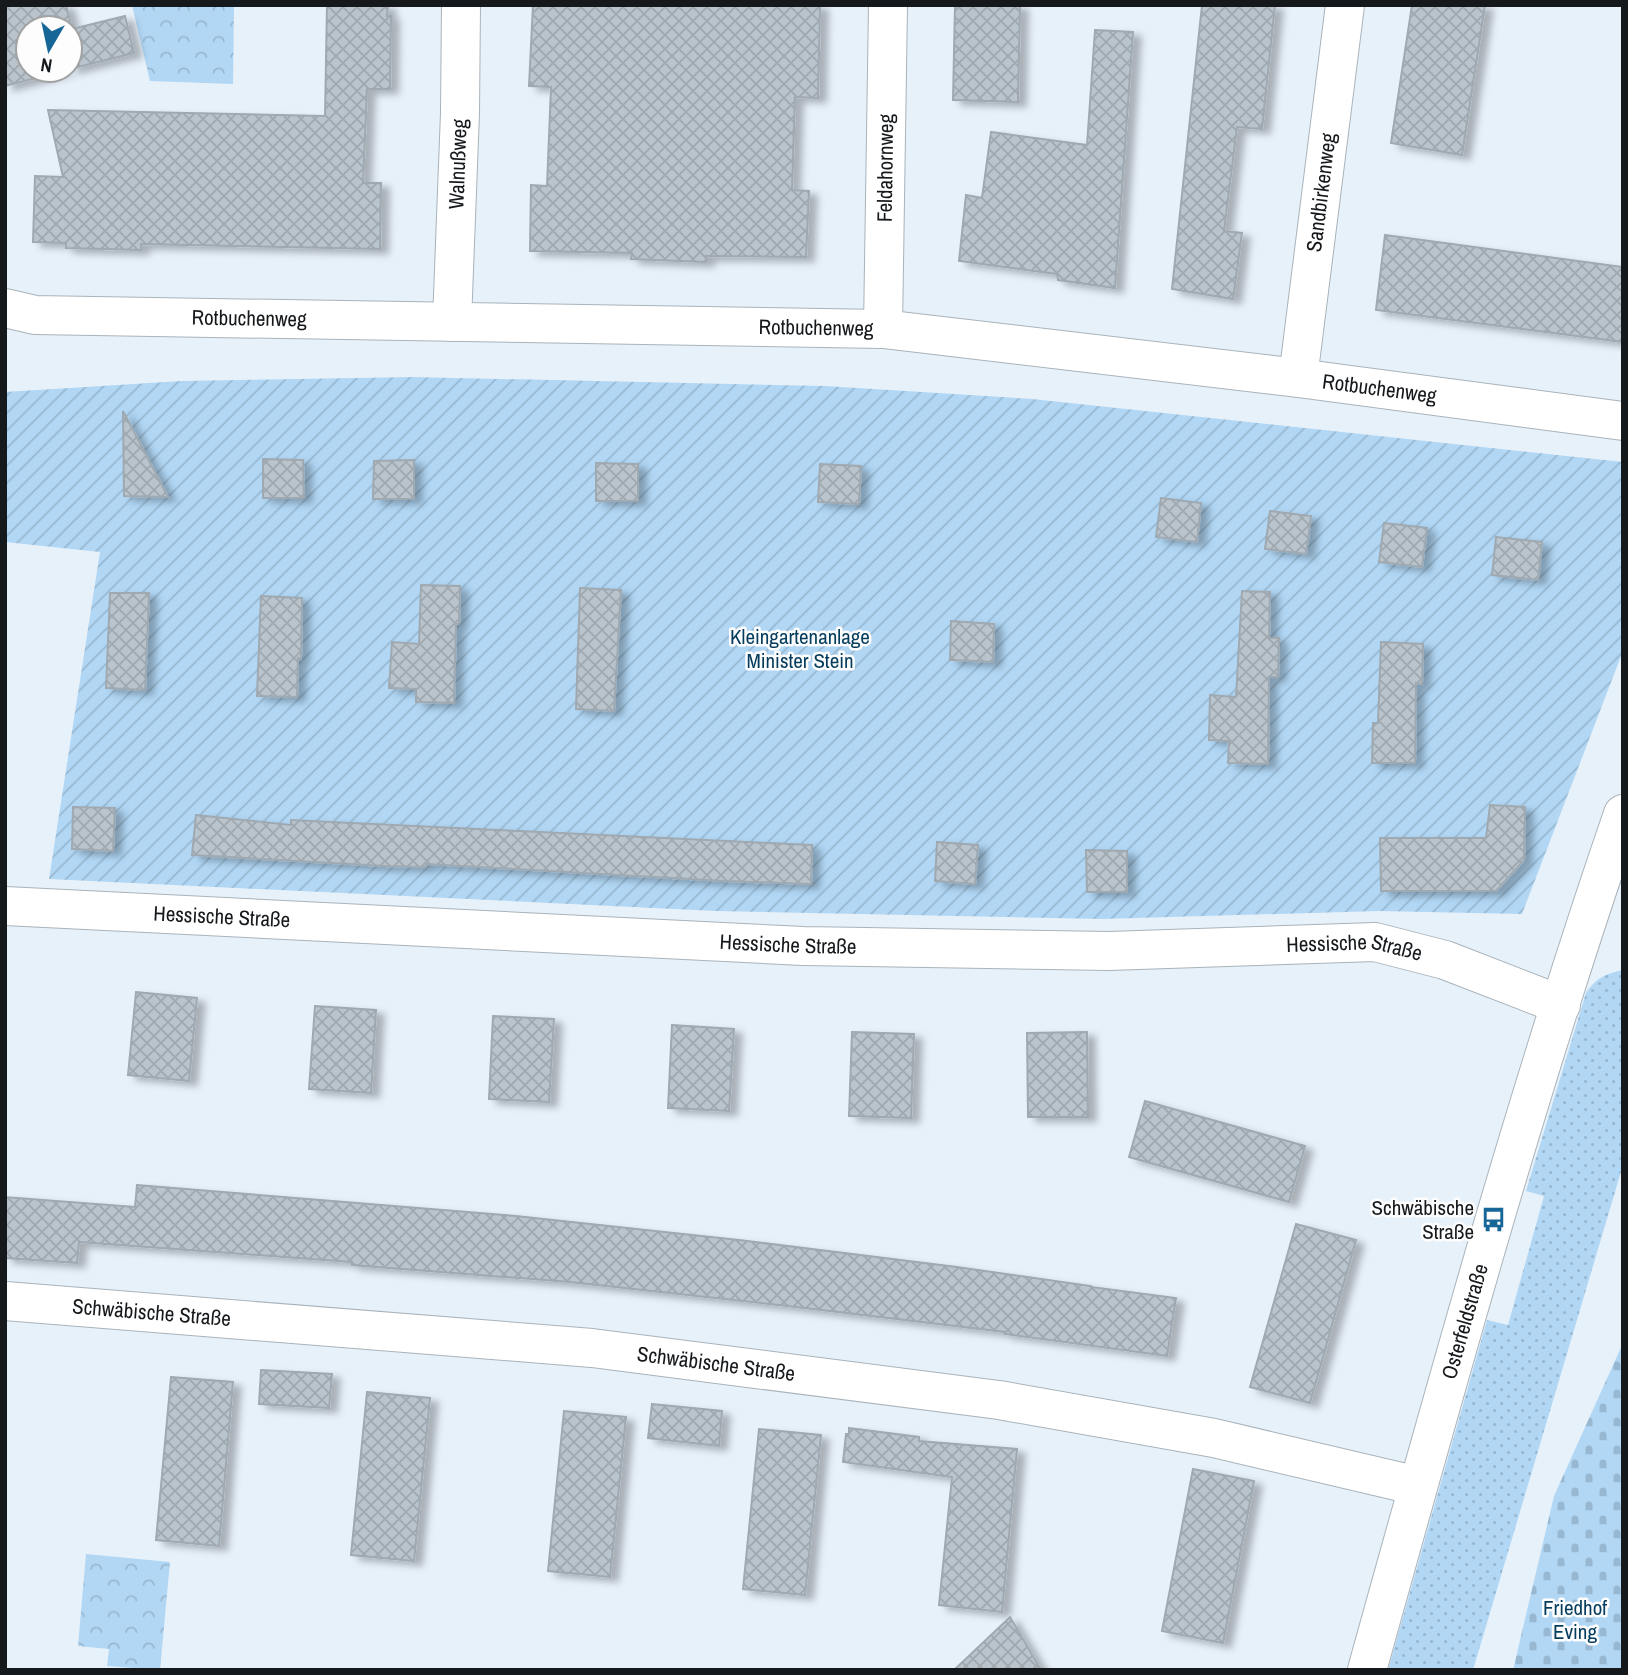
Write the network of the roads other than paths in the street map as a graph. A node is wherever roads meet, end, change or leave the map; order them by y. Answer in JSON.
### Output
{"nodes":[{"id":1,"x":461,"y":5,"type":"edge"},
{"id":2,"x":888,"y":5,"type":"edge"},
{"id":3,"x":1345,"y":5,"type":"edge"},
{"id":4,"x":5,"y":308,"type":"edge"},
{"id":5,"x":452,"y":322,"type":"junction"},
{"id":6,"x":883,"y":329,"type":"junction"},
{"id":7,"x":1298,"y":378,"type":"junction"},
{"id":8,"x":1623,"y":421,"type":"edge"},
{"id":9,"x":1623,"y":814,"type":"edge"},
{"id":10,"x":5,"y":906,"type":"edge"},
{"id":11,"x":1561,"y":1005,"type":"junction"},
{"id":12,"x":5,"y":1301,"type":"edge"},
{"id":13,"x":1418,"y":1486,"type":"junction"},
{"id":14,"x":1367,"y":1670,"type":"edge"}],
"edges":[{"from":1,"to":5,"type":"street","name":"Walnußweg"},
{"from":2,"to":6,"type":"street","name":"Feldahornweg"},
{"from":3,"to":7,"type":"street","name":"Sandbirkenweg"},
{"from":4,"to":5,"type":"street","name":"Rotbuchenweg"},
{"from":5,"to":6,"type":"street","name":"Rotbuchenweg"},
{"from":6,"to":7,"type":"street","name":"Rotbuchenweg"},
{"from":7,"to":8,"type":"street","name":"Rotbuchenweg"},
{"from":9,"to":11,"type":"street","name":"Osterfeldstraße"},
{"from":10,"to":11,"type":"street","name":"Hessische Straße"},
{"from":11,"to":13,"type":"street","name":"Osterfeldstraße"},
{"from":12,"to":13,"type":"street","name":"Schwäbische Straße"},
{"from":13,"to":14,"type":"street","name":"Osterfeldstraße"}]}
